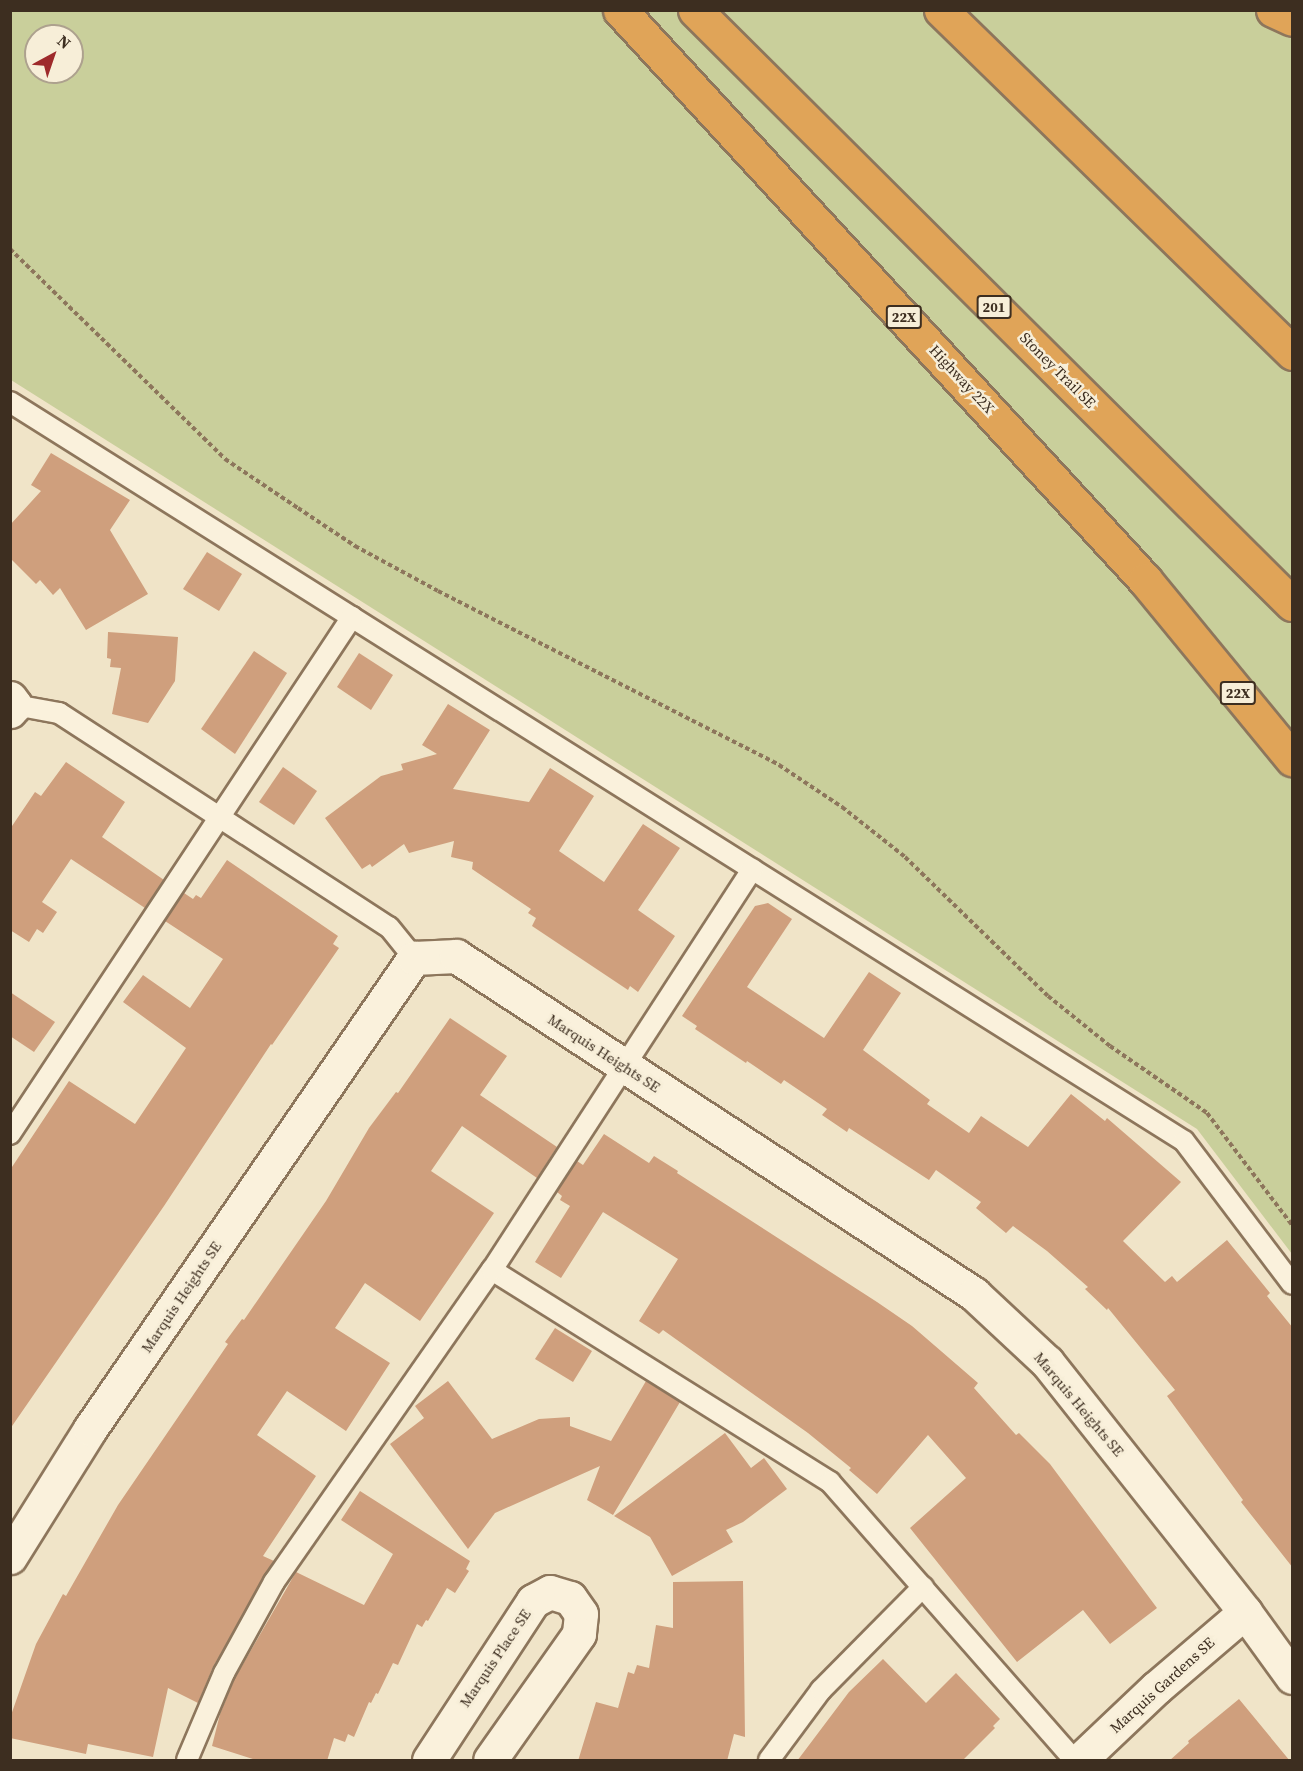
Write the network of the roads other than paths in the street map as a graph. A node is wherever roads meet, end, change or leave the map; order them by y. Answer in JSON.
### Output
{"nodes":[{"id":1,"x":620,"y":10,"type":"edge"},
{"id":2,"x":695,"y":10,"type":"edge"},
{"id":3,"x":941,"y":10,"type":"edge"},
{"id":4,"x":1273,"y":10,"type":"edge"},
{"id":5,"x":1293,"y":19,"type":"edge"},
{"id":6,"x":1293,"y":353,"type":"edge"},
{"id":7,"x":10,"y":402,"type":"edge"},
{"id":8,"x":1293,"y":603,"type":"edge"},
{"id":9,"x":352,"y":617,"type":"junction"},
{"id":10,"x":12,"y":705,"type":"edge"},
{"id":11,"x":1293,"y":759,"type":"edge"},
{"id":12,"x":219,"y":819,"type":"junction"},
{"id":13,"x":752,"y":869,"type":"junction"},
{"id":14,"x":414,"y":958,"type":"junction"},
{"id":15,"x":625,"y":1067,"type":"junction"},
{"id":16,"x":10,"y":1134,"type":"edge"},
{"id":17,"x":492,"y":1270,"type":"junction"},
{"id":18,"x":1293,"y":1284,"type":"edge"},
{"id":19,"x":10,"y":1557,"type":"edge"},
{"id":20,"x":923,"y":1587,"type":"junction"},
{"id":21,"x":1245,"y":1612,"type":"junction"},
{"id":22,"x":1293,"y":1677,"type":"edge"},
{"id":23,"x":187,"y":1761,"type":"edge"},
{"id":24,"x":429,"y":1761,"type":"edge"},
{"id":25,"x":490,"y":1761,"type":"edge"},
{"id":26,"x":769,"y":1761,"type":"edge"},
{"id":27,"x":1074,"y":1761,"type":"edge"},
{"id":28,"x":1080,"y":1761,"type":"edge"}],
"edges":[{"from":1,"to":11,"type":"highway","name":"Highway 22X","number":"22X"},
{"from":2,"to":8,"type":"highway","name":"Stoney Trail SE","number":"201"},
{"from":3,"to":6,"type":"highway"},
{"from":4,"to":5,"type":"highway"},
{"from":7,"to":9,"type":"lane"},
{"from":9,"to":12,"type":"lane"},
{"from":9,"to":13,"type":"lane"},
{"from":10,"to":12,"type":"lane"},
{"from":12,"to":14,"type":"lane"},
{"from":12,"to":16,"type":"lane"},
{"from":13,"to":15,"type":"lane"},
{"from":13,"to":18,"type":"lane"},
{"from":14,"to":15,"type":"street","name":"Marquis Heights SE"},
{"from":14,"to":19,"type":"street","name":"Marquis Heights SE"},
{"from":15,"to":17,"type":"lane"},
{"from":15,"to":21,"type":"street","name":"Marquis Heights SE"},
{"from":17,"to":20,"type":"lane"},
{"from":17,"to":23,"type":"lane"},
{"from":20,"to":26,"type":"lane"},
{"from":20,"to":27,"type":"lane"},
{"from":21,"to":22,"type":"street","name":"Marquis Heights SE"},
{"from":21,"to":28,"type":"street","name":"Marquis Gardens SE"},
{"from":24,"to":25,"type":"street","name":"Marquis Place SE"}]}
